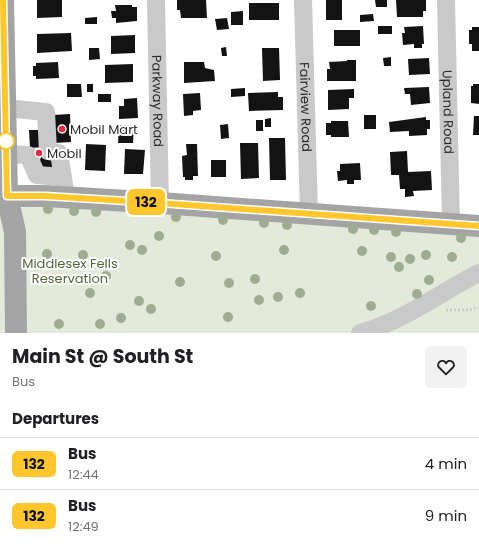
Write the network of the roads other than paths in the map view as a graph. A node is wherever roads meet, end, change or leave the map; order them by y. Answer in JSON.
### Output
{"nodes":[{"id":1,"x":4,"y":0,"type":"edge"},
{"id":2,"x":156,"y":0,"type":"edge"},
{"id":3,"x":303,"y":0,"type":"edge"},
{"id":4,"x":446,"y":0,"type":"edge"},
{"id":5,"x":6,"y":108,"type":"junction"},
{"id":6,"x":7,"y":154,"type":"junction"},
{"id":7,"x":64,"y":187,"type":"junction"},
{"id":8,"x":4,"y":196,"type":"edge"},
{"id":9,"x":160,"y":203,"type":"junction"},
{"id":10,"x":309,"y":214,"type":"junction"},
{"id":11,"x":0,"y":223,"type":"edge"},
{"id":12,"x":451,"y":224,"type":"junction"},
{"id":13,"x":479,"y":226,"type":"edge"},
{"id":14,"x":479,"y":273,"type":"edge"},
{"id":15,"x":16,"y":333,"type":"edge"},
{"id":16,"x":360,"y":333,"type":"edge"}],
"edges":[{"from":1,"to":5,"type":"main road"},
{"from":2,"to":9,"type":"street","name":"Parkway Road"},
{"from":3,"to":10,"type":"street","name":"Fairview Road"},
{"from":4,"to":12,"type":"street","name":"Upland Road"},
{"from":5,"to":6,"type":"main road"},
{"from":5,"to":7,"type":"street"},
{"from":6,"to":7,"type":"street"},
{"from":6,"to":8,"type":"main road"},
{"from":7,"to":8,"type":"main road"},
{"from":7,"to":9,"type":"main road"},
{"from":8,"to":11,"type":"main road"},
{"from":8,"to":15,"type":"main road"},
{"from":9,"to":10,"type":"main road"},
{"from":10,"to":12,"type":"main road"},
{"from":12,"to":13,"type":"main road"},
{"from":14,"to":16,"type":"street"}]}
